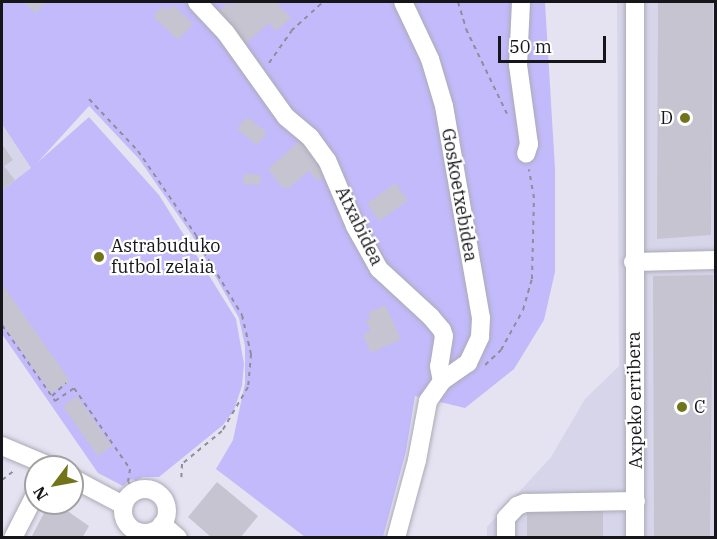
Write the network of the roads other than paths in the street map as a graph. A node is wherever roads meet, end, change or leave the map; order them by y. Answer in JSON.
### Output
{"nodes":[{"id":1,"x":197,"y":2,"type":"edge"},
{"id":2,"x":403,"y":2,"type":"edge"},
{"id":3,"x":521,"y":2,"type":"edge"},
{"id":4,"x":635,"y":2,"type":"edge"},
{"id":5,"x":526,"y":154,"type":"road end"},
{"id":6,"x":716,"y":260,"type":"edge"},
{"id":7,"x":633,"y":262,"type":"junction"},
{"id":8,"x":442,"y":381,"type":"junction"},
{"id":9,"x":2,"y":446,"type":"edge"},
{"id":10,"x":24,"y":456,"type":"edge"},
{"id":11,"x":84,"y":484,"type":"edge"},
{"id":12,"x":117,"y":501,"type":"junction"},
{"id":13,"x":636,"y":501,"type":"junction"},
{"id":14,"x":24,"y":515,"type":"edge"},
{"id":15,"x":162,"y":524,"type":"junction"},
{"id":16,"x":135,"y":534,"type":"edge"},
{"id":17,"x":13,"y":537,"type":"edge"},
{"id":18,"x":178,"y":537,"type":"edge"},
{"id":19,"x":396,"y":537,"type":"edge"},
{"id":20,"x":506,"y":537,"type":"edge"},
{"id":21,"x":635,"y":537,"type":"edge"}],
"edges":[{"from":1,"to":8,"type":"street","name":"Atxabidea"},
{"from":2,"to":8,"type":"street","name":"Goskoetxebidea"},
{"from":3,"to":5,"type":"street"},
{"from":4,"to":7,"type":"street","name":"Axpeko erribera"},
{"from":6,"to":7,"type":"street"},
{"from":7,"to":13,"type":"street","name":"Axpeko erribera"},
{"from":8,"to":19,"type":"street"},
{"from":9,"to":10,"type":"street"},
{"from":11,"to":12,"type":"street"},
{"from":12,"to":15,"type":"street"},
{"from":12,"to":16,"type":"street"},
{"from":13,"to":20,"type":"street"},
{"from":13,"to":21,"type":"street","name":"Axpeko erribera"},
{"from":14,"to":17,"type":"street"},
{"from":15,"to":16,"type":"street"},
{"from":15,"to":18,"type":"street"}]}
